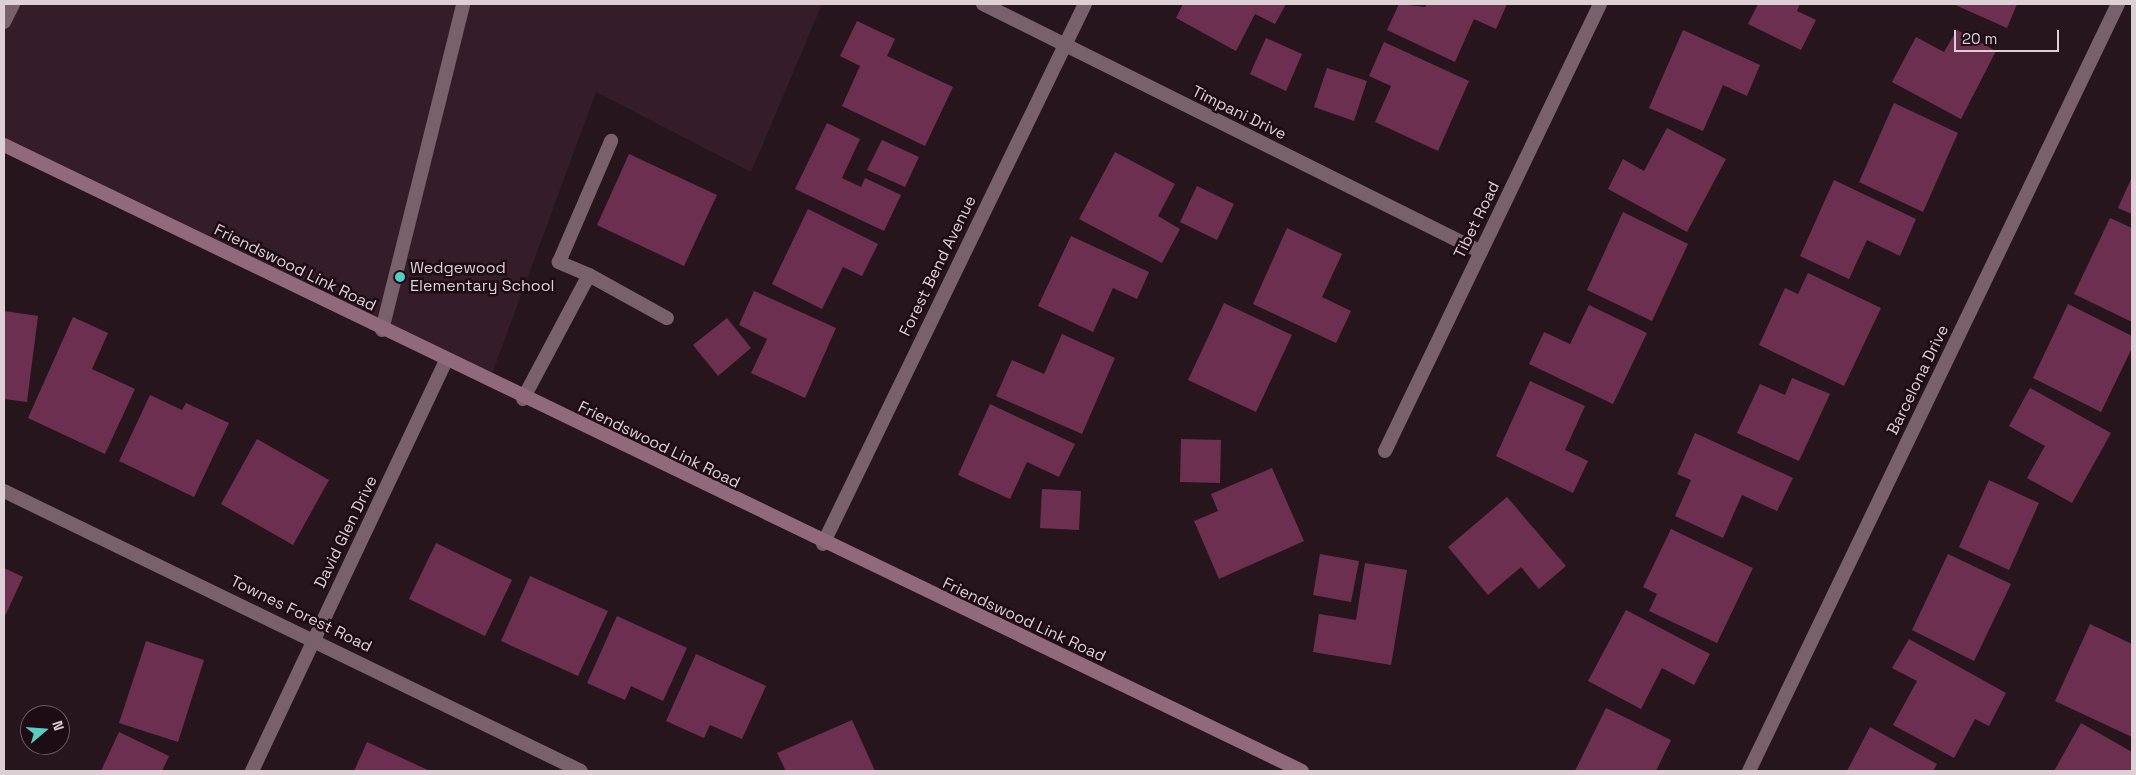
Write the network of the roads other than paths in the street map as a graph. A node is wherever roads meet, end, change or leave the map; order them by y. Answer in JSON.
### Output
{"nodes":[{"id":1,"x":13,"y":4,"type":"edge"},
{"id":2,"x":464,"y":4,"type":"edge"},
{"id":3,"x":983,"y":4,"type":"edge"},
{"id":4,"x":1085,"y":4,"type":"edge"},
{"id":5,"x":1600,"y":4,"type":"edge"},
{"id":6,"x":2118,"y":4,"type":"edge"},
{"id":7,"x":4,"y":22,"type":"edge"},
{"id":8,"x":1064,"y":46,"type":"junction"},
{"id":9,"x":611,"y":141,"type":"dead end"},
{"id":10,"x":4,"y":144,"type":"edge"},
{"id":11,"x":1481,"y":252,"type":"junction"},
{"id":12,"x":589,"y":275,"type":"junction"},
{"id":13,"x":668,"y":318,"type":"dead end"},
{"id":14,"x":382,"y":330,"type":"junction"},
{"id":15,"x":446,"y":361,"type":"junction"},
{"id":16,"x":523,"y":399,"type":"junction"},
{"id":17,"x":1385,"y":451,"type":"dead end"},
{"id":18,"x":4,"y":491,"type":"edge"},
{"id":19,"x":822,"y":544,"type":"junction"},
{"id":20,"x":314,"y":638,"type":"junction"},
{"id":21,"x":252,"y":771,"type":"edge"},
{"id":22,"x":581,"y":771,"type":"edge"},
{"id":23,"x":1302,"y":771,"type":"edge"},
{"id":24,"x":1749,"y":771,"type":"edge"}],
"edges":[{"from":1,"to":7,"type":"street"},
{"from":2,"to":14,"type":"street"},
{"from":3,"to":8,"type":"street","name":"Timpani Drive"},
{"from":4,"to":8,"type":"street","name":"Forest Bend Avenue"},
{"from":5,"to":11,"type":"street","name":"Tibet Road"},
{"from":6,"to":24,"type":"street","name":"Barcelona Drive"},
{"from":8,"to":11,"type":"street","name":"Timpani Drive"},
{"from":8,"to":19,"type":"street","name":"Forest Bend Avenue"},
{"from":9,"to":12,"type":"street"},
{"from":10,"to":14,"type":"main road","name":"Friendswood Link Road"},
{"from":11,"to":17,"type":"street","name":"Tibet Road"},
{"from":12,"to":13,"type":"street"},
{"from":12,"to":16,"type":"street"},
{"from":14,"to":15,"type":"main road","name":"Friendswood Link Road"},
{"from":15,"to":16,"type":"main road","name":"Friendswood Link Road"},
{"from":15,"to":20,"type":"street","name":"David Glen Drive"},
{"from":16,"to":19,"type":"main road","name":"Friendswood Link Road"},
{"from":18,"to":20,"type":"street","name":"Townes Forest Road"},
{"from":19,"to":23,"type":"main road","name":"Friendswood Link Road"},
{"from":20,"to":21,"type":"street","name":"David Glen Drive"},
{"from":20,"to":22,"type":"street","name":"Townes Forest Road"}]}
